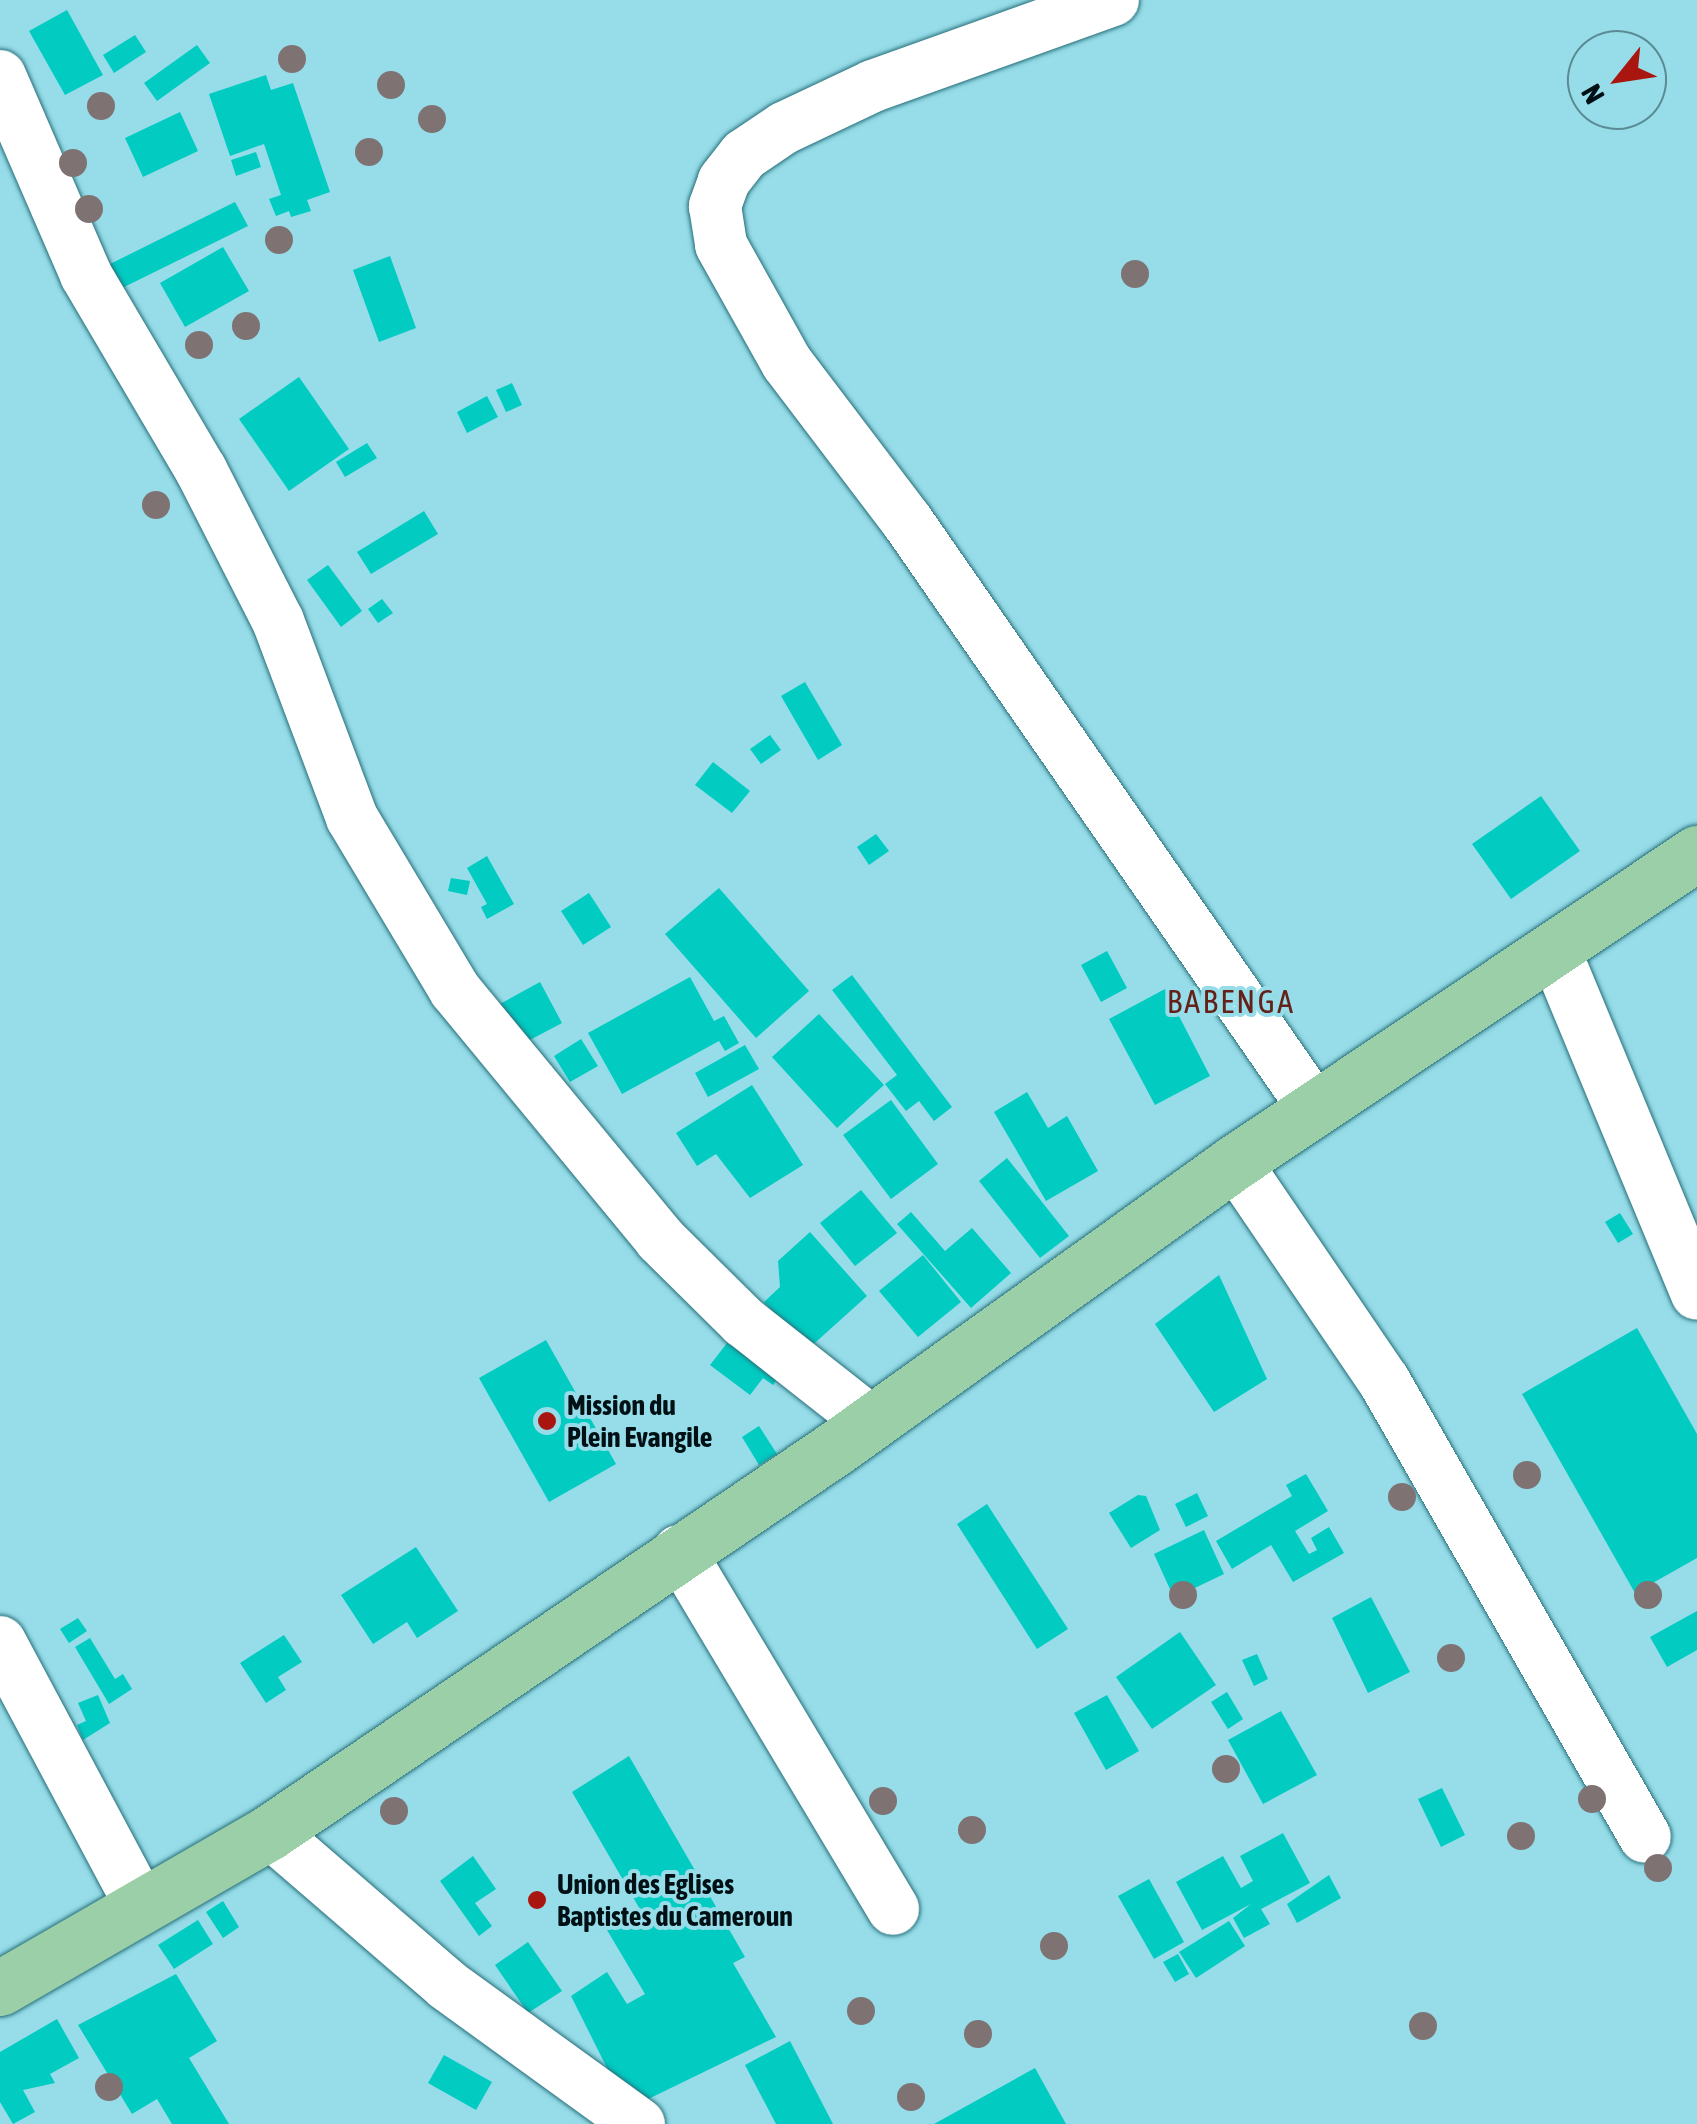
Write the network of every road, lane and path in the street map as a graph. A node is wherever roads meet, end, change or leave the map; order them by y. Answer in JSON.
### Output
{"nodes":[{"id":1,"x":1113,"y":0,"type":"edge"},
{"id":2,"x":0,"y":76,"type":"edge"},
{"id":3,"x":1697,"y":852,"type":"edge"},
{"id":4,"x":1554,"y":949,"type":"junction"},
{"id":5,"x":1314,"y":1108,"type":"junction"},
{"id":6,"x":1235,"y":1162,"type":"junction"},
{"id":7,"x":1697,"y":1294,"type":"edge"},
{"id":8,"x":871,"y":1422,"type":"junction"},
{"id":9,"x":679,"y":1551,"type":"junction"},
{"id":10,"x":0,"y":1642,"type":"edge"},
{"id":11,"x":270,"y":1832,"type":"junction"},
{"id":12,"x":1644,"y":1837,"type":"dead end"},
{"id":13,"x":141,"y":1906,"type":"junction"},
{"id":14,"x":893,"y":1909,"type":"dead end"},
{"id":15,"x":0,"y":1988,"type":"edge"},
{"id":16,"x":638,"y":2124,"type":"edge"}],
"edges":[{"from":1,"to":5,"type":"street"},
{"from":2,"to":8,"type":"street"},
{"from":3,"to":4,"type":"main road"},
{"from":4,"to":5,"type":"main road"},
{"from":4,"to":7,"type":"street"},
{"from":5,"to":6,"type":"main road"},
{"from":6,"to":8,"type":"main road"},
{"from":6,"to":12,"type":"street"},
{"from":8,"to":9,"type":"main road"},
{"from":9,"to":11,"type":"main road"},
{"from":9,"to":14,"type":"street"},
{"from":10,"to":13,"type":"street"},
{"from":11,"to":13,"type":"main road"},
{"from":11,"to":16,"type":"street"},
{"from":13,"to":15,"type":"main road"}]}
